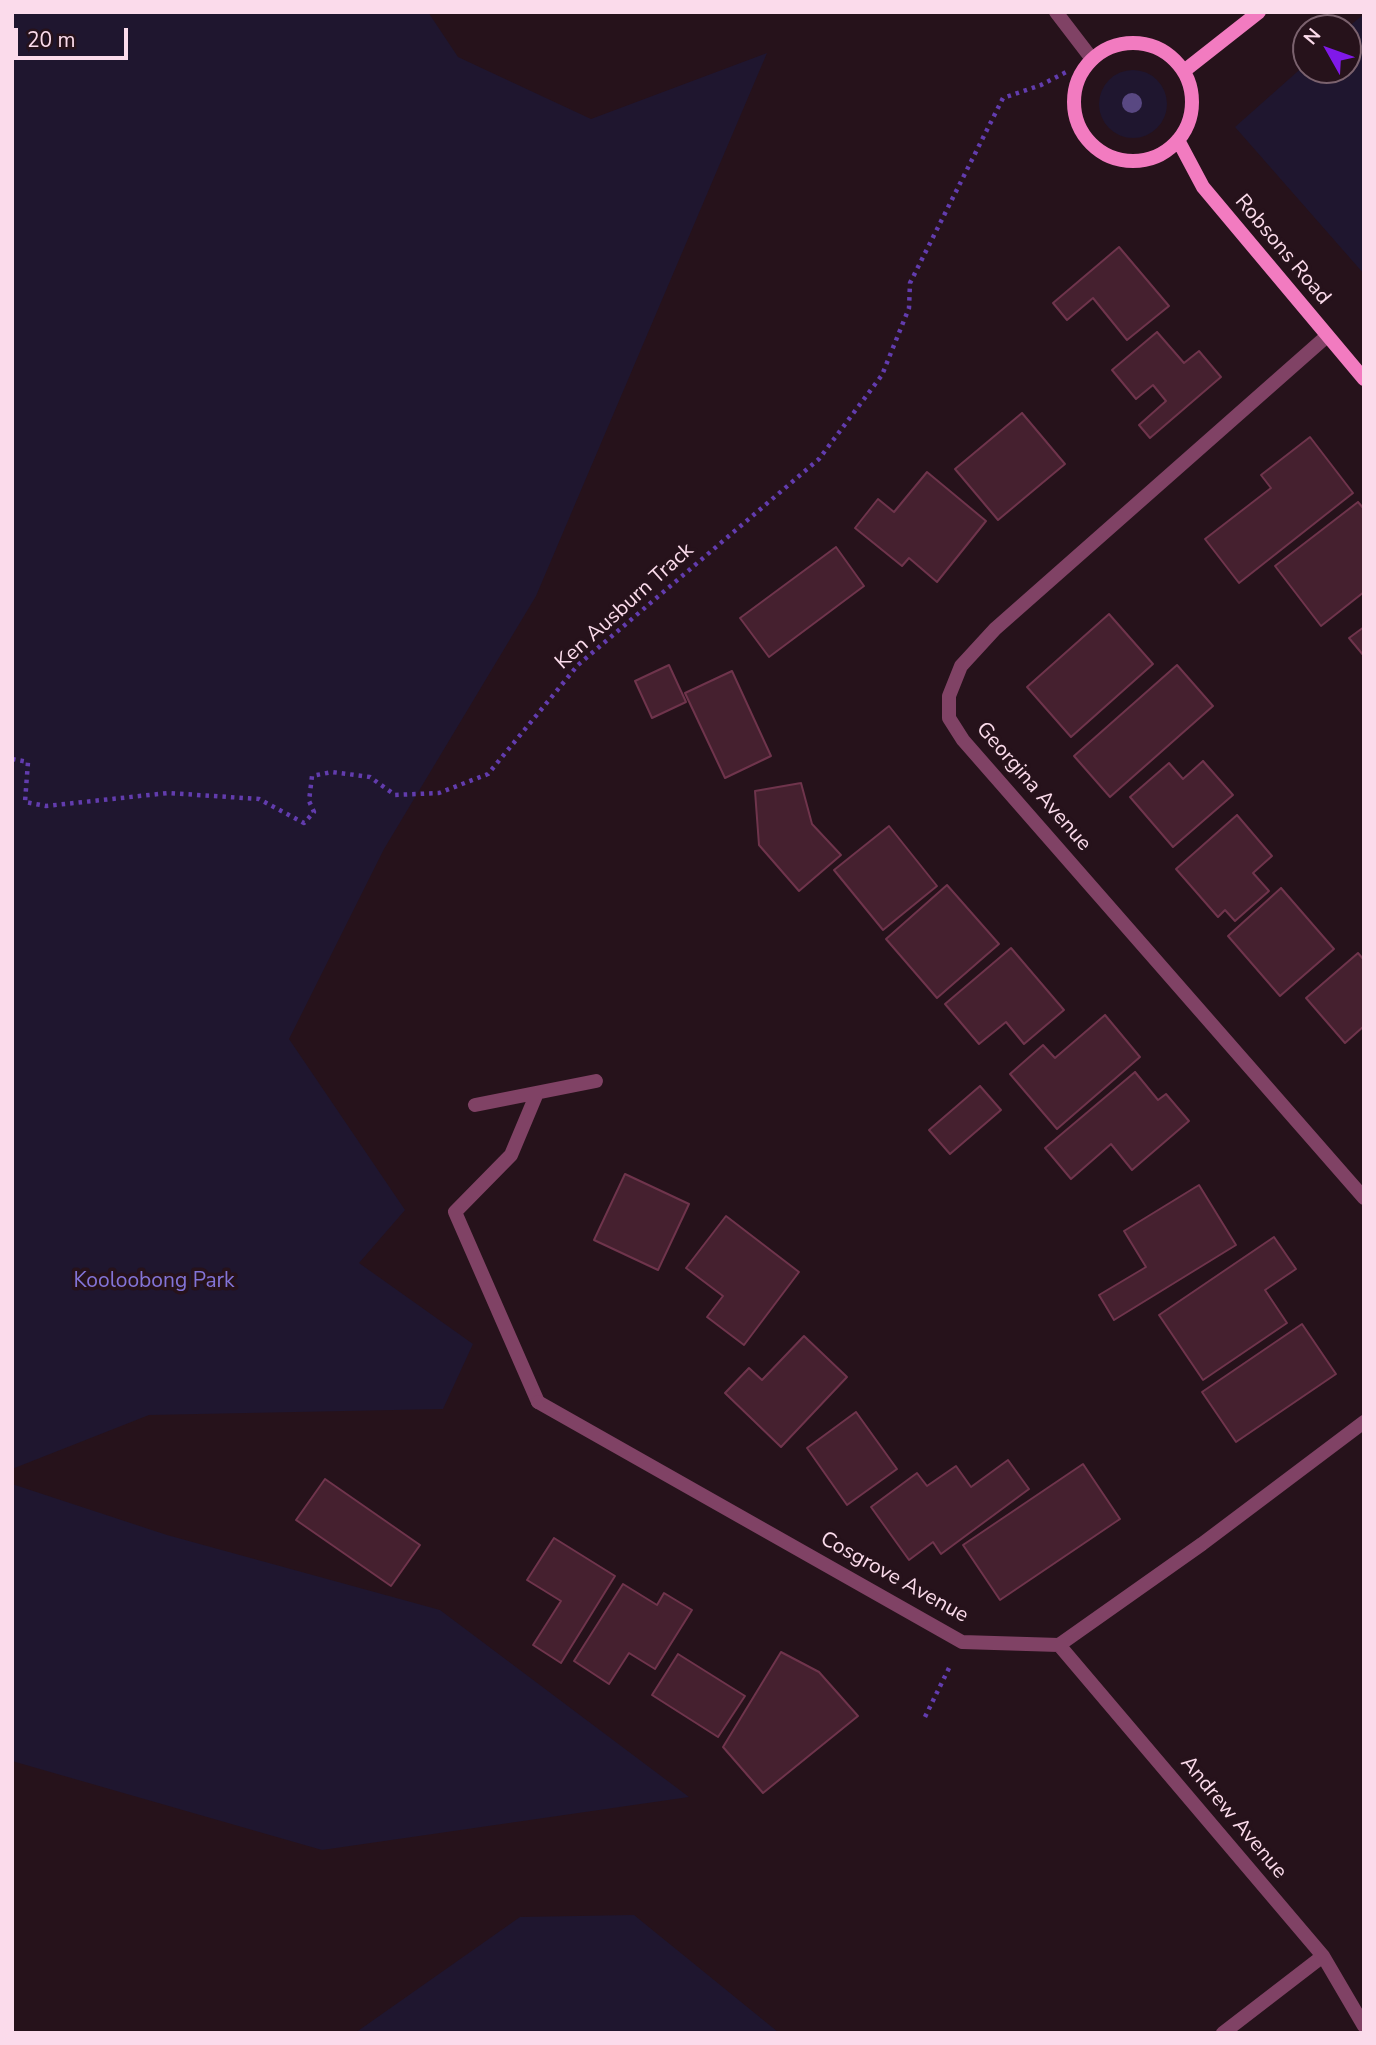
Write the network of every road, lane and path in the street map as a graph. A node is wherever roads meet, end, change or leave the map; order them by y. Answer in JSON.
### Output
{"nodes":[{"id":1,"x":1056,"y":12,"type":"edge"},
{"id":2,"x":1259,"y":12,"type":"edge"},
{"id":3,"x":1092,"y":58,"type":"junction"},
{"id":4,"x":1184,"y":71,"type":"junction"},
{"id":5,"x":1178,"y":140,"type":"junction"},
{"id":6,"x":1327,"y":336,"type":"junction"},
{"id":7,"x":1364,"y":379,"type":"edge"},
{"id":8,"x":12,"y":759,"type":"edge"},
{"id":9,"x":596,"y":1081,"type":"dead end"},
{"id":10,"x":537,"y":1093,"type":"junction"},
{"id":11,"x":475,"y":1105,"type":"dead end"},
{"id":12,"x":1364,"y":1198,"type":"edge"},
{"id":13,"x":1364,"y":1422,"type":"edge"},
{"id":14,"x":962,"y":1642,"type":"junction"},
{"id":15,"x":1059,"y":1645,"type":"junction"},
{"id":16,"x":925,"y":1717,"type":"dead end"},
{"id":17,"x":1323,"y":1956,"type":"junction"},
{"id":18,"x":1364,"y":2026,"type":"edge"},
{"id":19,"x":1223,"y":2033,"type":"edge"}],
"edges":[{"from":1,"to":3,"type":"street"},
{"from":2,"to":4,"type":"main road"},
{"from":3,"to":4,"type":"main road"},
{"from":3,"to":5,"type":"main road"},
{"from":3,"to":8,"type":"path","name":"Ken Ausburn Track"},
{"from":4,"to":5,"type":"main road"},
{"from":5,"to":6,"type":"main road","name":"Robsons Road"},
{"from":6,"to":7,"type":"main road","name":"Robsons Road"},
{"from":6,"to":12,"type":"street","name":"Georgina Avenue"},
{"from":9,"to":10,"type":"street"},
{"from":10,"to":11,"type":"street"},
{"from":10,"to":14,"type":"street","name":"Cosgrove Avenue"},
{"from":13,"to":15,"type":"street"},
{"from":14,"to":15,"type":"street","name":"Cosgrove Avenue"},
{"from":14,"to":16,"type":"path"},
{"from":15,"to":17,"type":"street","name":"Andrew Avenue"},
{"from":17,"to":18,"type":"street","name":"Andrew Avenue"},
{"from":17,"to":19,"type":"street"}]}
